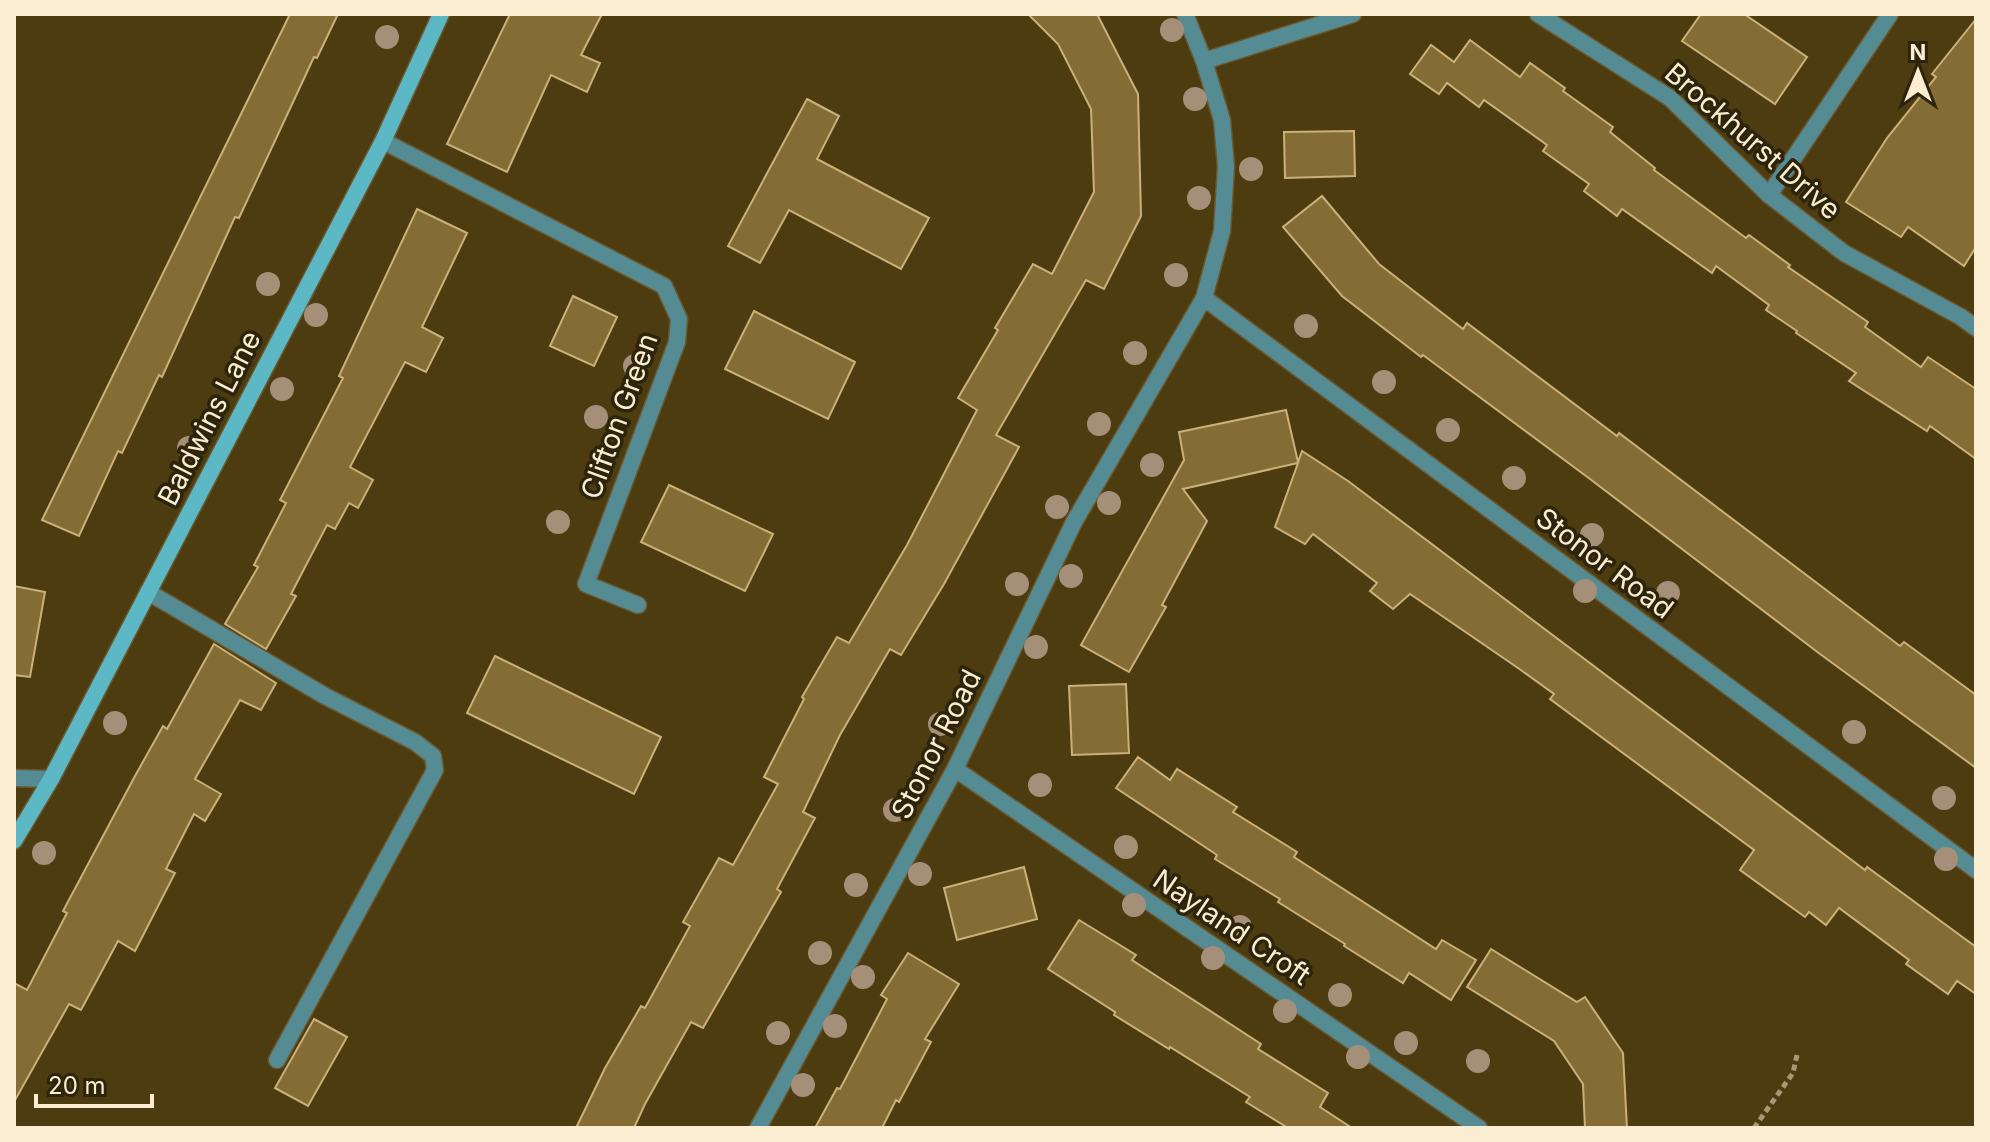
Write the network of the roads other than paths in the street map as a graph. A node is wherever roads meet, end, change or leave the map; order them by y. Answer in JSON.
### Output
{"nodes":[{"id":1,"x":441,"y":14,"type":"edge"},
{"id":2,"x":1185,"y":14,"type":"edge"},
{"id":3,"x":1353,"y":14,"type":"edge"},
{"id":4,"x":1538,"y":14,"type":"edge"},
{"id":5,"x":1890,"y":14,"type":"edge"},
{"id":6,"x":1204,"y":61,"type":"junction"},
{"id":7,"x":383,"y":141,"type":"junction"},
{"id":8,"x":1769,"y":195,"type":"junction"},
{"id":9,"x":1204,"y":298,"type":"junction"},
{"id":10,"x":1976,"y":328,"type":"edge"},
{"id":11,"x":148,"y":592,"type":"junction"},
{"id":12,"x":638,"y":605,"type":"dead end"},
{"id":13,"x":955,"y":769,"type":"junction"},
{"id":14,"x":14,"y":778,"type":"edge"},
{"id":15,"x":51,"y":779,"type":"junction"},
{"id":16,"x":14,"y":841,"type":"edge"},
{"id":17,"x":1976,"y":870,"type":"edge"},
{"id":18,"x":277,"y":1060,"type":"dead end"},
{"id":19,"x":758,"y":1128,"type":"edge"},
{"id":20,"x":1479,"y":1128,"type":"edge"}],
"edges":[{"from":1,"to":7,"type":"street","name":"Baldwins Lane"},
{"from":2,"to":6,"type":"street","name":"Stonor Road"},
{"from":3,"to":6,"type":"street"},
{"from":4,"to":8,"type":"street","name":"Brockhurst Drive"},
{"from":5,"to":8,"type":"street"},
{"from":6,"to":9,"type":"street","name":"Stonor Road"},
{"from":7,"to":11,"type":"street","name":"Baldwins Lane"},
{"from":7,"to":12,"type":"street","name":"Clifton Green"},
{"from":8,"to":10,"type":"street","name":"Brockhurst Drive"},
{"from":9,"to":13,"type":"street","name":"Stonor Road"},
{"from":9,"to":17,"type":"street","name":"Stonor Road"},
{"from":11,"to":15,"type":"street","name":"Baldwins Lane"},
{"from":11,"to":18,"type":"street"},
{"from":13,"to":19,"type":"street","name":"Stonor Road"},
{"from":13,"to":20,"type":"street","name":"Nayland Croft"},
{"from":14,"to":15,"type":"street"},
{"from":15,"to":16,"type":"street","name":"Baldwins Lane"}]}
